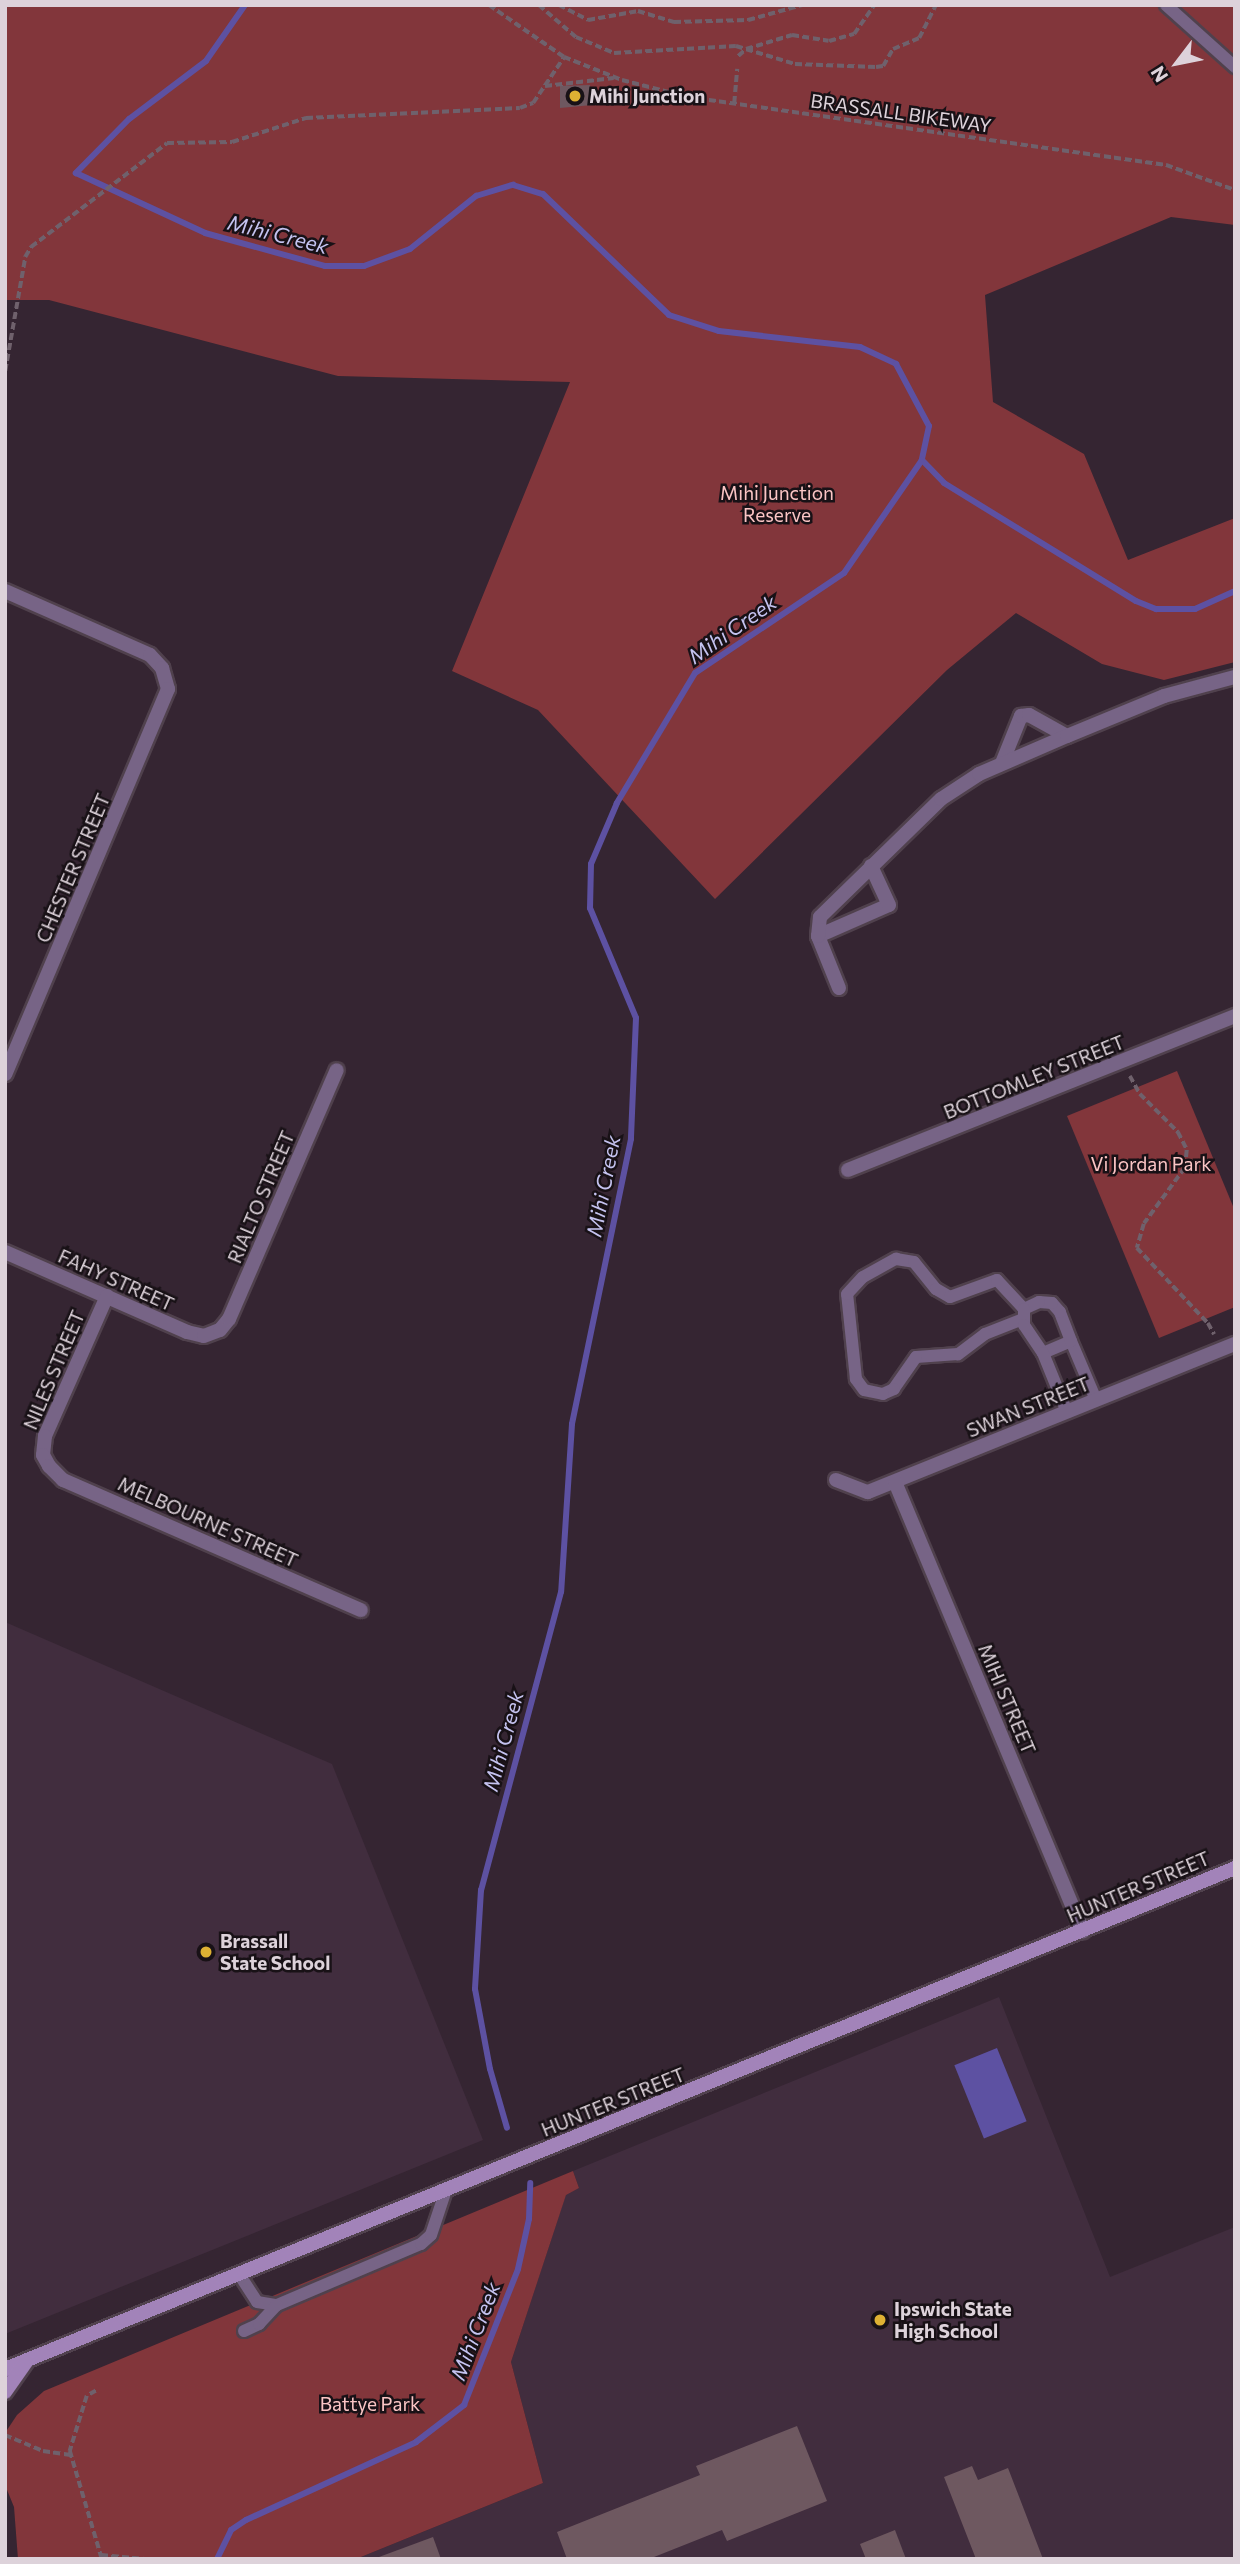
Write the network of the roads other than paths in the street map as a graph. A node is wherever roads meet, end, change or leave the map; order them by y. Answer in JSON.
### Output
{"nodes":[{"id":1,"x":1166,"y":5,"type":"edge"},
{"id":2,"x":1235,"y":67,"type":"edge"},
{"id":3,"x":5,"y":591,"type":"edge"},
{"id":4,"x":1235,"y":677,"type":"edge"},
{"id":5,"x":1067,"y":736,"type":"junction"},
{"id":6,"x":1002,"y":763,"type":"junction"},
{"id":7,"x":871,"y":866,"type":"junction"},
{"id":8,"x":818,"y":936,"type":"junction"},
{"id":9,"x":839,"y":988,"type":"dead end"},
{"id":10,"x":1235,"y":1016,"type":"edge"},
{"id":11,"x":337,"y":1070,"type":"dead end"},
{"id":12,"x":5,"y":1074,"type":"edge"},
{"id":13,"x":848,"y":1170,"type":"dead end"},
{"id":14,"x":5,"y":1252,"type":"edge"},
{"id":15,"x":107,"y":1296,"type":"junction"},
{"id":16,"x":1023,"y":1314,"type":"junction"},
{"id":17,"x":214,"y":1334,"type":"joint"},
{"id":18,"x":1071,"y":1341,"type":"junction"},
{"id":19,"x":1228,"y":1347,"type":"edge"},
{"id":20,"x":1043,"y":1353,"type":"junction"},
{"id":21,"x":1096,"y":1401,"type":"junction"},
{"id":22,"x":1068,"y":1412,"type":"junction"},
{"id":23,"x":45,"y":1461,"type":"joint"},
{"id":24,"x":836,"y":1480,"type":"dead end"},
{"id":25,"x":895,"y":1482,"type":"junction"},
{"id":26,"x":361,"y":1610,"type":"dead end"},
{"id":27,"x":1235,"y":1868,"type":"edge"},
{"id":28,"x":1083,"y":1931,"type":"junction"},
{"id":29,"x":446,"y":2190,"type":"junction"},
{"id":30,"x":239,"y":2274,"type":"junction"},
{"id":31,"x":257,"y":2302,"type":"junction"},
{"id":32,"x":277,"y":2305,"type":"junction"},
{"id":33,"x":28,"y":2360,"type":"junction"},
{"id":34,"x":5,"y":2369,"type":"edge"},
{"id":35,"x":5,"y":2392,"type":"edge"}],
"edges":[{"from":1,"to":2,"type":"lane"},
{"from":3,"to":12,"type":"street","name":"CHESTER STREET"},
{"from":4,"to":5,"type":"street"},
{"from":5,"to":6,"type":"street"},
{"from":5,"to":6,"type":"street"},
{"from":6,"to":7,"type":"street"},
{"from":7,"to":8,"type":"street"},
{"from":7,"to":8,"type":"street"},
{"from":8,"to":9,"type":"street"},
{"from":10,"to":13,"type":"street","name":"BOTTOMLEY STREET"},
{"from":11,"to":17,"type":"street","name":"RIALTO STREET"},
{"from":14,"to":15,"type":"street","name":"FAHY STREET"},
{"from":15,"to":17,"type":"street","name":"FAHY STREET"},
{"from":15,"to":23,"type":"street","name":"NILES STREET"},
{"from":16,"to":16,"type":"lane"},
{"from":16,"to":18,"type":"lane"},
{"from":16,"to":20,"type":"lane"},
{"from":18,"to":20,"type":"lane"},
{"from":18,"to":21,"type":"lane"},
{"from":19,"to":21,"type":"street","name":"SWAN STREET"},
{"from":20,"to":22,"type":"lane"},
{"from":21,"to":22,"type":"street","name":"SWAN STREET"},
{"from":22,"to":25,"type":"street","name":"SWAN STREET"},
{"from":23,"to":26,"type":"street","name":"MELBOURNE STREET"},
{"from":24,"to":25,"type":"street","name":"SWAN STREET"},
{"from":25,"to":28,"type":"street","name":"MIHI STREET"},
{"from":27,"to":28,"type":"main road","name":"HUNTER STREET"},
{"from":28,"to":29,"type":"main road","name":"HUNTER STREET"},
{"from":29,"to":30,"type":"main road","name":"HUNTER STREET"},
{"from":29,"to":32,"type":"lane"},
{"from":30,"to":31,"type":"lane"},
{"from":30,"to":33,"type":"main road","name":"HUNTER STREET"},
{"from":31,"to":32,"type":"lane"},
{"from":31,"to":32,"type":"lane"},
{"from":33,"to":34,"type":"main road","name":"HUNTER STREET"},
{"from":33,"to":35,"type":"main road"}]}
